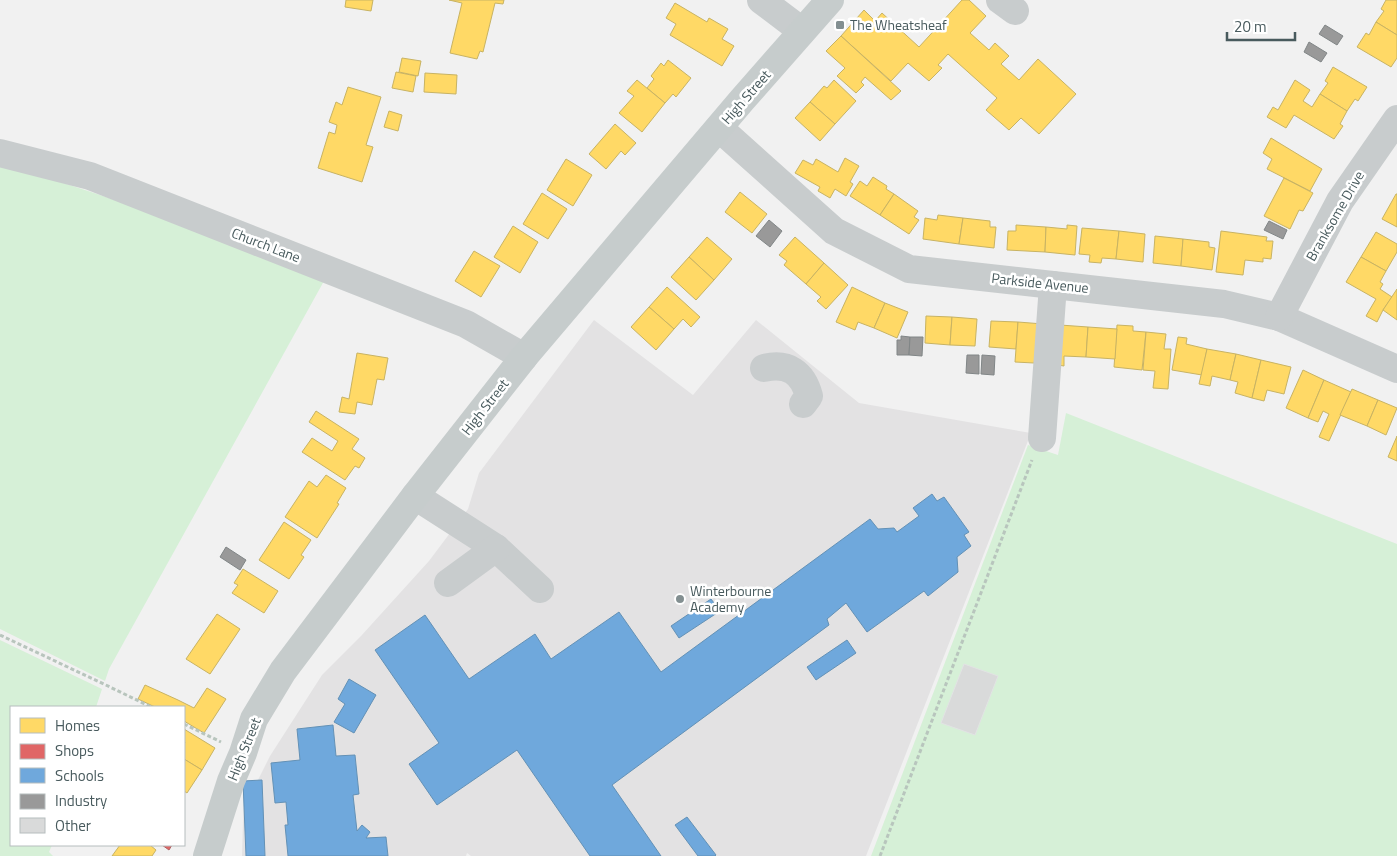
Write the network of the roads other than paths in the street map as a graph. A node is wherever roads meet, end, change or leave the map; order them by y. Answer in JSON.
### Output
{"nodes":[{"id":1,"x":761,"y":0,"type":"edge"},
{"id":2,"x":830,"y":0,"type":"edge"},
{"id":3,"x":802,"y":31,"type":"junction"},
{"id":4,"x":1397,"y":119,"type":"edge"},
{"id":5,"x":719,"y":128,"type":"junction"},
{"id":6,"x":0,"y":153,"type":"edge"},
{"id":7,"x":1054,"y":285,"type":"junction"},
{"id":8,"x":1279,"y":318,"type":"junction"},
{"id":9,"x":524,"y":357,"type":"junction"},
{"id":10,"x":764,"y":368,"type":"dead end"},
{"id":11,"x":1397,"y":369,"type":"edge"},
{"id":12,"x":803,"y":404,"type":"dead end"},
{"id":13,"x":1042,"y":438,"type":"road end"},
{"id":14,"x":415,"y":496,"type":"junction"},
{"id":15,"x":496,"y":548,"type":"junction"},
{"id":16,"x":448,"y":583,"type":"dead end"},
{"id":17,"x":540,"y":589,"type":"dead end"},
{"id":18,"x":207,"y":856,"type":"edge"}],
"edges":[{"from":1,"to":3,"type":"street"},
{"from":2,"to":3,"type":"main road","name":"High Street"},
{"from":3,"to":5,"type":"main road","name":"High Street"},
{"from":4,"to":8,"type":"street","name":"Branksome Drive"},
{"from":5,"to":7,"type":"street","name":"Parkside Avenue"},
{"from":5,"to":9,"type":"main road","name":"High Street"},
{"from":6,"to":9,"type":"street","name":"Church Lane"},
{"from":7,"to":8,"type":"street","name":"Parkside Avenue"},
{"from":7,"to":13,"type":"street"},
{"from":8,"to":11,"type":"street","name":"Parkside Avenue"},
{"from":9,"to":14,"type":"main road","name":"High Street"},
{"from":10,"to":12,"type":"street"},
{"from":14,"to":15,"type":"street"},
{"from":14,"to":18,"type":"main road","name":"High Street"},
{"from":15,"to":16,"type":"street"},
{"from":15,"to":17,"type":"street"}]}
